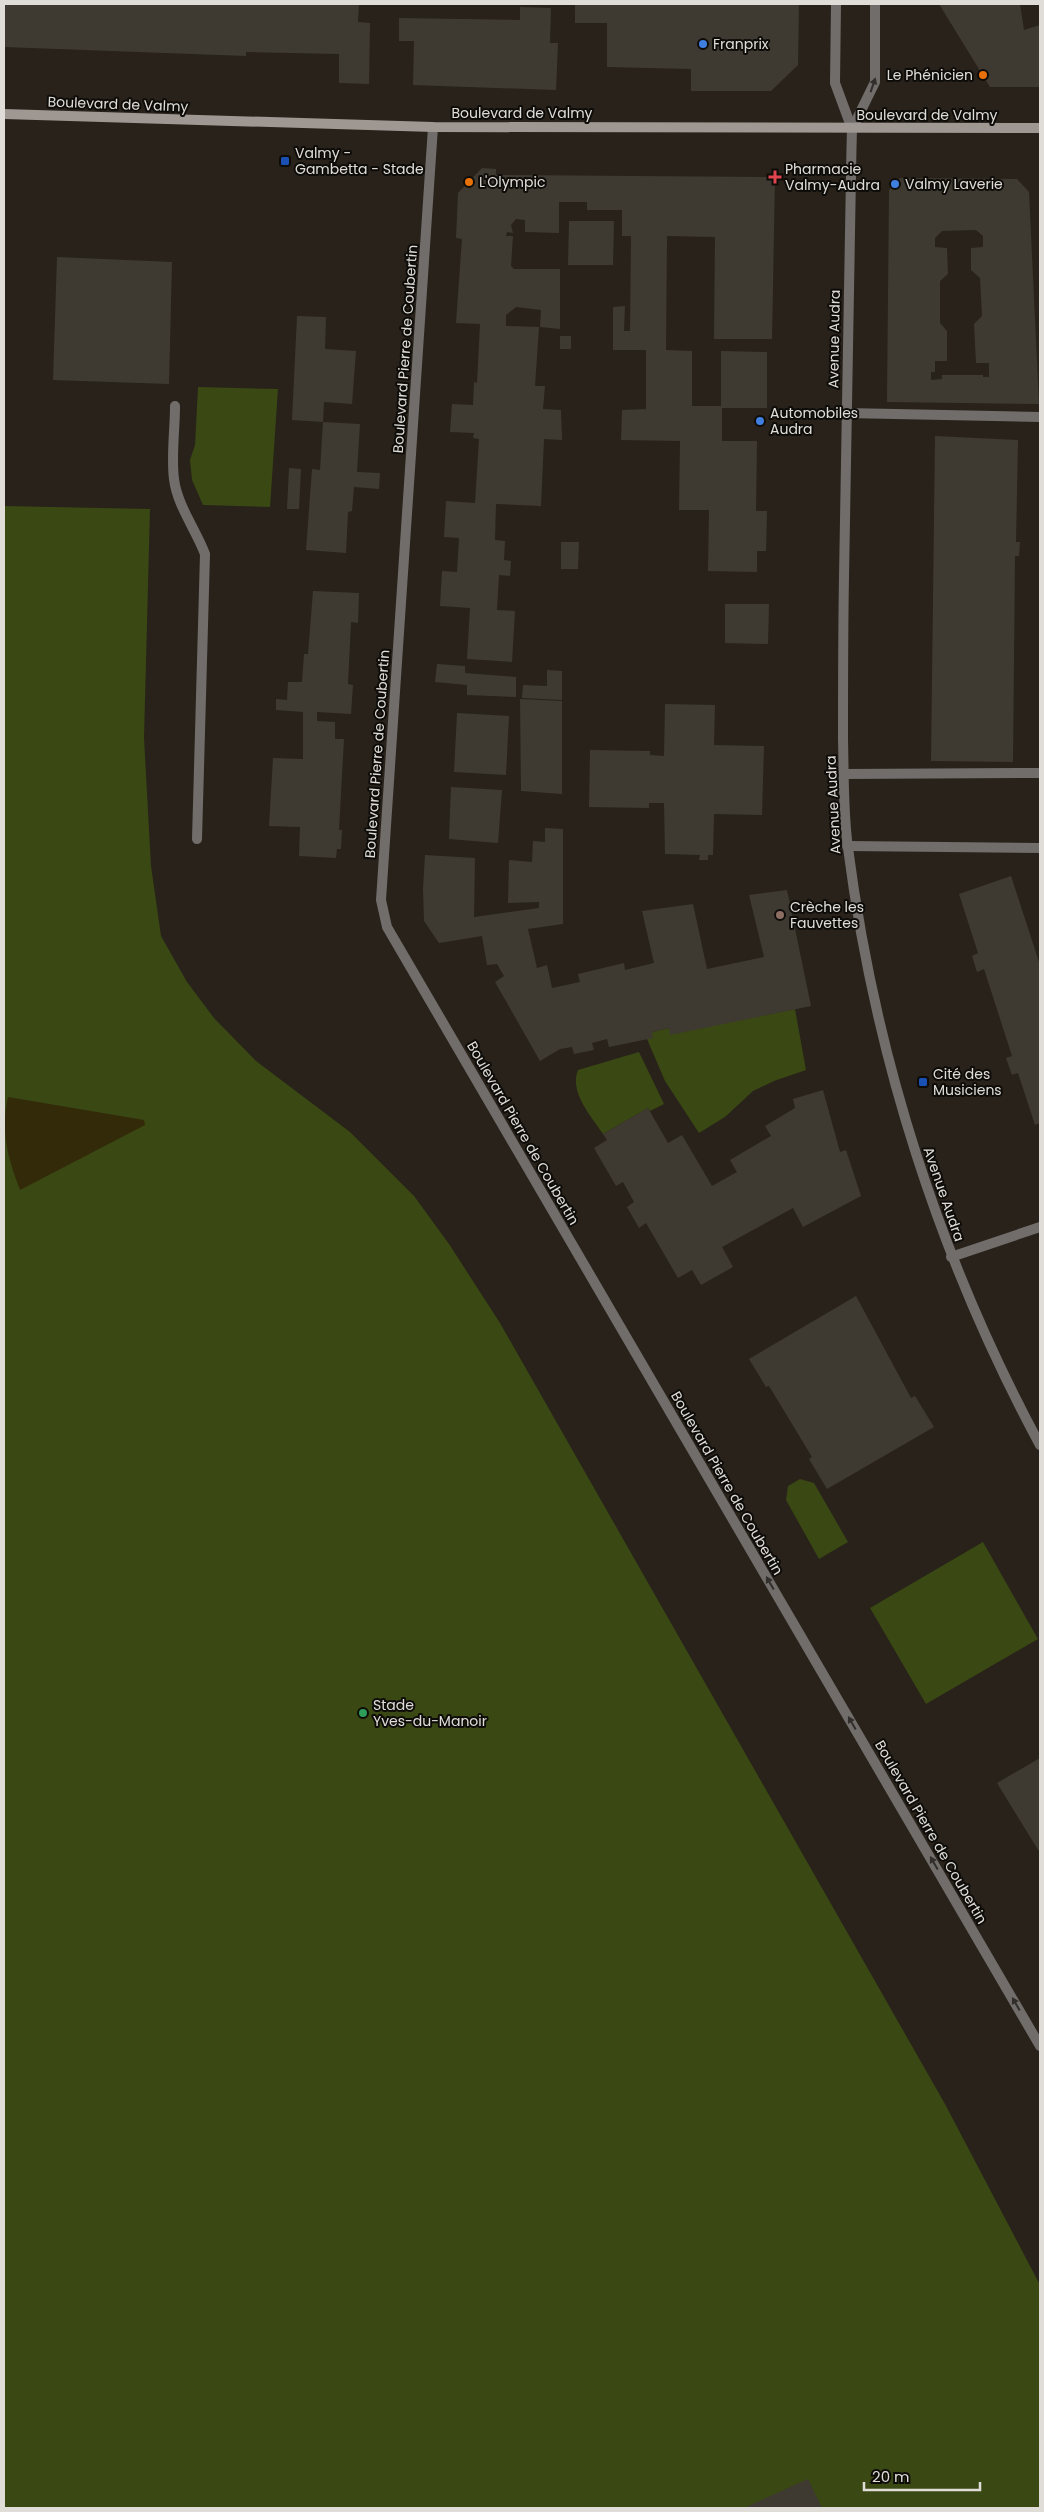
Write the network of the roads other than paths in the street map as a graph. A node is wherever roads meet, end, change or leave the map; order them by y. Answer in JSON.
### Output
{"nodes":[{"id":1,"x":836,"y":4,"type":"edge"},
{"id":2,"x":875,"y":4,"type":"edge"},
{"id":3,"x":4,"y":114,"type":"edge"},
{"id":4,"x":433,"y":126,"type":"junction"},
{"id":5,"x":1040,"y":128,"type":"edge"},
{"id":6,"x":852,"y":129,"type":"junction"},
{"id":7,"x":175,"y":406,"type":"dead end"},
{"id":8,"x":846,"y":413,"type":"junction"},
{"id":9,"x":1040,"y":417,"type":"edge"},
{"id":10,"x":1040,"y":773,"type":"edge"},
{"id":11,"x":844,"y":774,"type":"junction"},
{"id":12,"x":197,"y":839,"type":"dead end"},
{"id":13,"x":847,"y":846,"type":"junction"},
{"id":14,"x":1040,"y":848,"type":"edge"},
{"id":15,"x":1040,"y":1227,"type":"edge"},
{"id":16,"x":951,"y":1257,"type":"junction"},
{"id":17,"x":1040,"y":1445,"type":"edge"},
{"id":18,"x":1040,"y":2046,"type":"edge"}],
"edges":[{"from":1,"to":6,"type":"street"},
{"from":6,"to":2,"type":"street","one_way":true},
{"from":3,"to":4,"type":"main road","name":"Boulevard de Valmy"},
{"from":4,"to":6,"type":"main road","name":"Boulevard de Valmy"},
{"from":18,"to":4,"type":"street","name":"Boulevard Pierre de Coubertin","one_way":true},
{"from":5,"to":6,"type":"main road","name":"Boulevard de Valmy"},
{"from":6,"to":8,"type":"street","name":"Avenue Audra"},
{"from":7,"to":12,"type":"street"},
{"from":8,"to":9,"type":"street"},
{"from":8,"to":11,"type":"street","name":"Avenue Audra"},
{"from":10,"to":11,"type":"street"},
{"from":11,"to":13,"type":"street","name":"Avenue Audra"},
{"from":13,"to":14,"type":"street"},
{"from":13,"to":16,"type":"street","name":"Avenue Audra"},
{"from":15,"to":16,"type":"street"},
{"from":16,"to":17,"type":"street","name":"Avenue Audra"}]}
